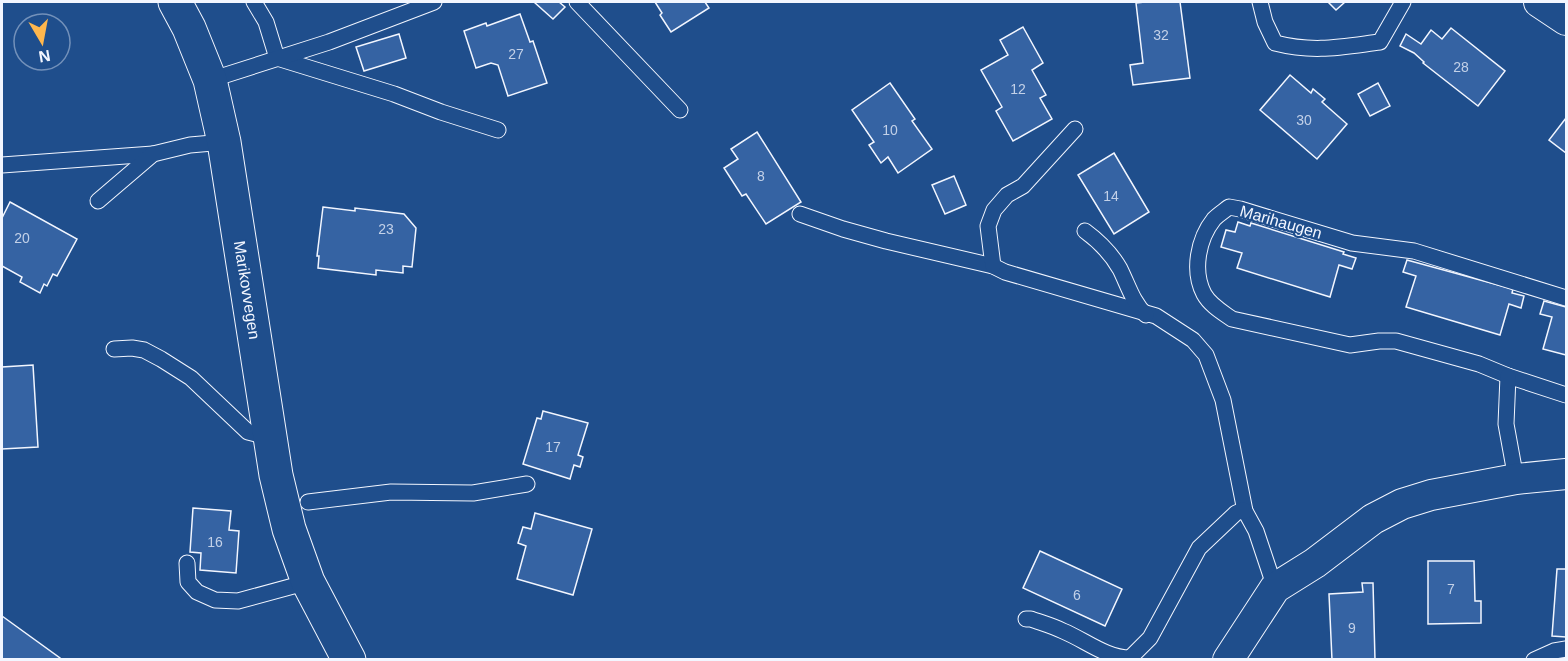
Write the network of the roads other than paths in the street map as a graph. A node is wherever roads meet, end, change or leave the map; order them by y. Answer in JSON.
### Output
{"nodes":[{"id":1,"x":175,"y":2,"type":"edge"},
{"id":2,"x":254,"y":2,"type":"edge"},
{"id":3,"x":434,"y":2,"type":"edge"},
{"id":4,"x":577,"y":2,"type":"edge"},
{"id":5,"x":1260,"y":2,"type":"edge"},
{"id":6,"x":1403,"y":2,"type":"edge"},
{"id":7,"x":1539,"y":2,"type":"edge"},
{"id":8,"x":1566,"y":20,"type":"edge"},
{"id":9,"x":277,"y":58,"type":"junction"},
{"id":10,"x":210,"y":80,"type":"junction"},
{"id":11,"x":680,"y":110,"type":"dead end"},
{"id":12,"x":1075,"y":129,"type":"dead end"},
{"id":13,"x":498,"y":130,"type":"dead end"},
{"id":14,"x":224,"y":142,"type":"junction"},
{"id":15,"x":153,"y":154,"type":"junction"},
{"id":16,"x":2,"y":165,"type":"edge"},
{"id":17,"x":98,"y":201,"type":"dead end"},
{"id":18,"x":800,"y":214,"type":"dead end"},
{"id":19,"x":1085,"y":231,"type":"dead end"},
{"id":20,"x":993,"y":266,"type":"junction"},
{"id":21,"x":1566,"y":298,"type":"edge"},
{"id":22,"x":1146,"y":315,"type":"junction"},
{"id":23,"x":114,"y":349,"type":"dead end"},
{"id":24,"x":1508,"y":376,"type":"junction"},
{"id":25,"x":1566,"y":395,"type":"edge"},
{"id":26,"x":271,"y":438,"type":"junction"},
{"id":27,"x":1566,"y":474,"type":"edge"},
{"id":28,"x":1515,"y":478,"type":"junction"},
{"id":29,"x":527,"y":484,"type":"dead end"},
{"id":30,"x":308,"y":502,"type":"dead end"},
{"id":31,"x":1245,"y":511,"type":"junction"},
{"id":32,"x":187,"y":563,"type":"dead end"},
{"id":33,"x":308,"y":582,"type":"junction"},
{"id":34,"x":1275,"y":588,"type":"junction"},
{"id":35,"x":1026,"y":619,"type":"dead end"},
{"id":36,"x":1566,"y":649,"type":"edge"},
{"id":37,"x":349,"y":660,"type":"edge"},
{"id":38,"x":1228,"y":660,"type":"edge"},
{"id":39,"x":1534,"y":660,"type":"edge"}],
"edges":[{"from":1,"to":10,"type":"main road","name":"Marikovvegen"},
{"from":2,"to":9,"type":"lane"},
{"from":3,"to":9,"type":"lane"},
{"from":4,"to":11,"type":"lane"},
{"from":5,"to":6,"type":"lane"},
{"from":7,"to":8,"type":"street"},
{"from":9,"to":10,"type":"lane"},
{"from":9,"to":13,"type":"lane"},
{"from":10,"to":14,"type":"main road","name":"Marikovvegen"},
{"from":12,"to":20,"type":"lane"},
{"from":14,"to":15,"type":"lane"},
{"from":14,"to":26,"type":"main road","name":"Marikovvegen"},
{"from":15,"to":16,"type":"lane"},
{"from":15,"to":17,"type":"lane"},
{"from":18,"to":20,"type":"lane"},
{"from":19,"to":22,"type":"lane"},
{"from":20,"to":22,"type":"lane"},
{"from":21,"to":24,"type":"lane","name":"Marihaugen"},
{"from":22,"to":31,"type":"lane"},
{"from":23,"to":26,"type":"lane"},
{"from":24,"to":25,"type":"lane","name":"Marihaugen"},
{"from":24,"to":28,"type":"lane"},
{"from":26,"to":33,"type":"main road","name":"Marikovvegen"},
{"from":27,"to":28,"type":"street"},
{"from":28,"to":34,"type":"street"},
{"from":29,"to":30,"type":"lane"},
{"from":31,"to":34,"type":"lane"},
{"from":31,"to":35,"type":"lane"},
{"from":32,"to":33,"type":"lane"},
{"from":33,"to":37,"type":"main road","name":"Marikovvegen"},
{"from":34,"to":38,"type":"street"},
{"from":36,"to":39,"type":"lane"}]}
